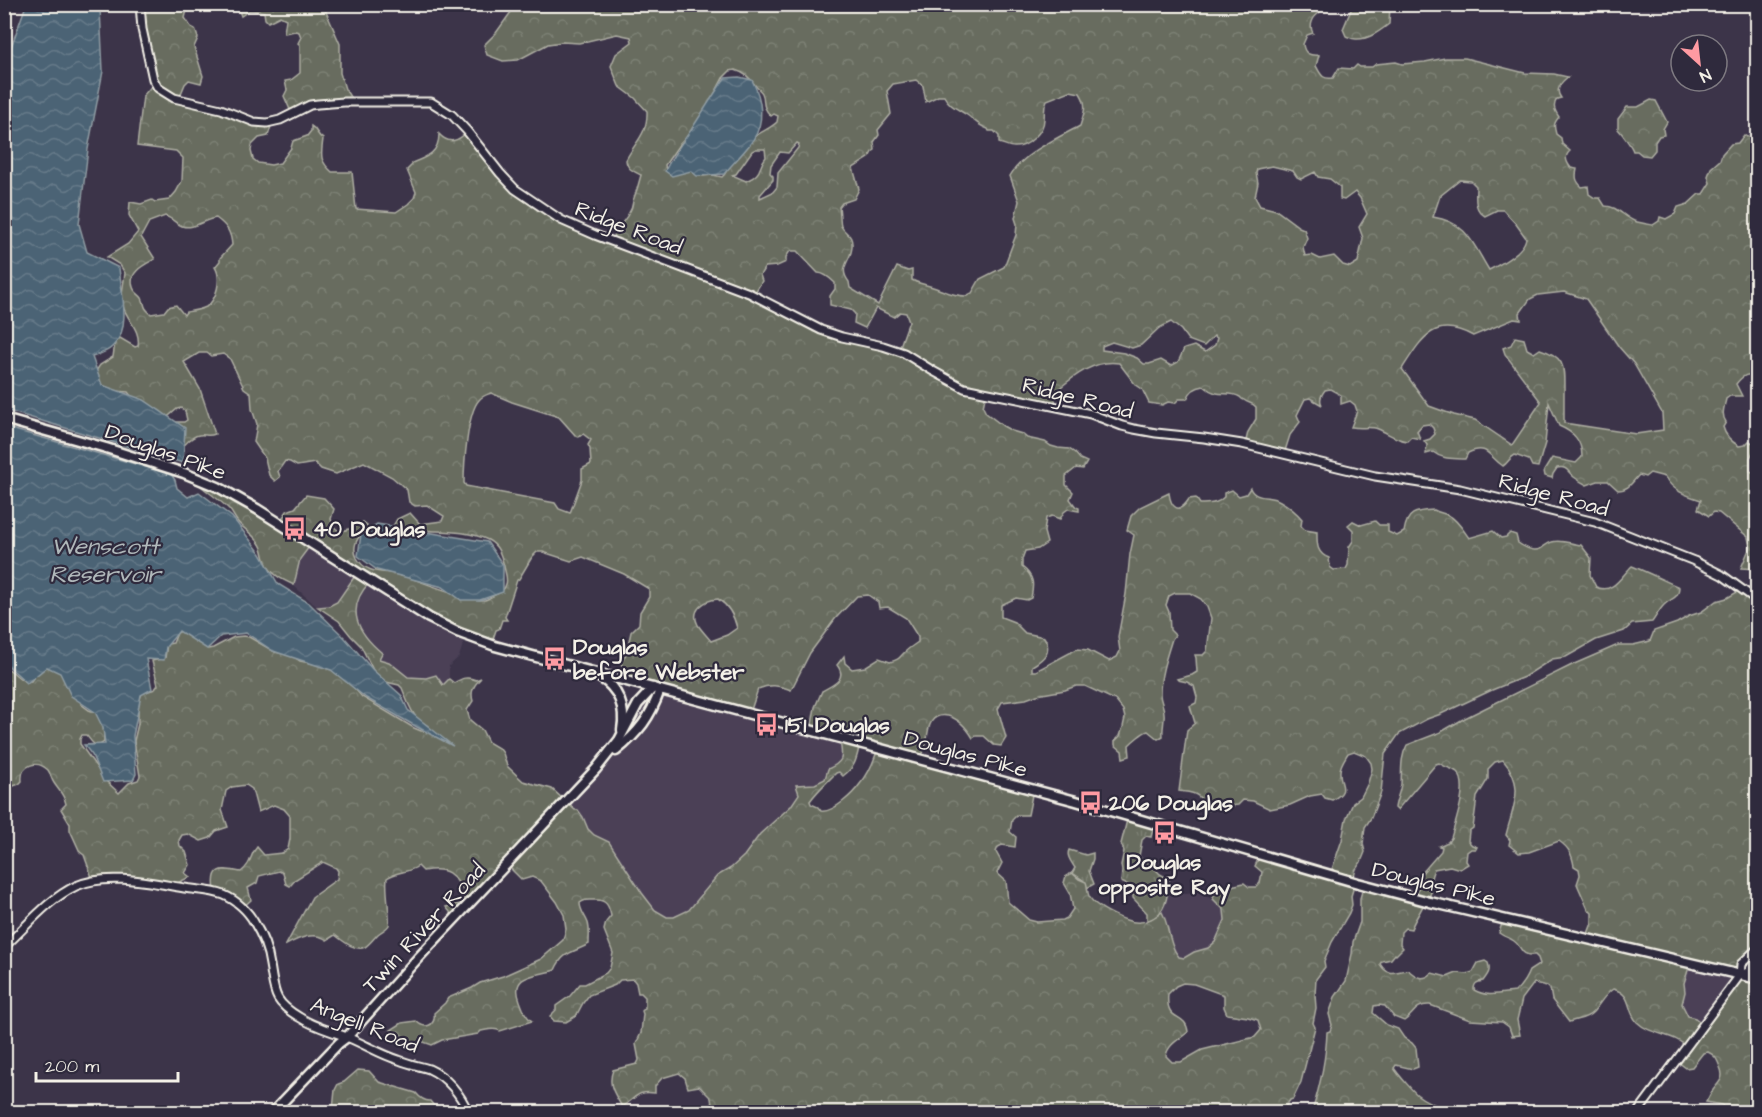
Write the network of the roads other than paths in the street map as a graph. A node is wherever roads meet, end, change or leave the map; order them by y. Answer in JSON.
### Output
{"nodes":[{"id":1,"x":140,"y":4,"type":"edge"},
{"id":2,"x":4,"y":419,"type":"edge"},
{"id":3,"x":1758,"y":601,"type":"edge"},
{"id":4,"x":588,"y":672,"type":"junction"},
{"id":5,"x":656,"y":689,"type":"junction"},
{"id":6,"x":619,"y":740,"type":"junction"},
{"id":7,"x":600,"y":765,"type":"junction"},
{"id":8,"x":4,"y":947,"type":"edge"},
{"id":9,"x":1758,"y":948,"type":"edge"},
{"id":10,"x":1758,"y":957,"type":"edge"},
{"id":11,"x":1740,"y":975,"type":"junction"},
{"id":12,"x":1758,"y":979,"type":"edge"},
{"id":13,"x":347,"y":1037,"type":"junction"},
{"id":14,"x":273,"y":1113,"type":"edge"},
{"id":15,"x":468,"y":1113,"type":"edge"},
{"id":16,"x":1638,"y":1113,"type":"edge"}],
"edges":[{"from":1,"to":3,"type":"street","name":"Ridge Road"},
{"from":2,"to":4,"type":"main road","name":"Douglas Pike"},
{"from":4,"to":5,"type":"main road","name":"Douglas Pike"},
{"from":4,"to":6,"type":"main road"},
{"from":5,"to":6,"type":"main road","name":"Twin River Road"},
{"from":5,"to":7,"type":"main road","name":"Twin River Road"},
{"from":5,"to":11,"type":"main road","name":"Douglas Pike"},
{"from":6,"to":7,"type":"main road","name":"Twin River Road"},
{"from":7,"to":13,"type":"main road","name":"Twin River Road"},
{"from":8,"to":13,"type":"street","name":"Angell Road"},
{"from":9,"to":11,"type":"street"},
{"from":10,"to":11,"type":"street"},
{"from":11,"to":12,"type":"main road","name":"Douglas Pike"},
{"from":11,"to":16,"type":"street"},
{"from":13,"to":14,"type":"main road","name":"Twin River Road"},
{"from":13,"to":15,"type":"street","name":"Angell Road"}]}
